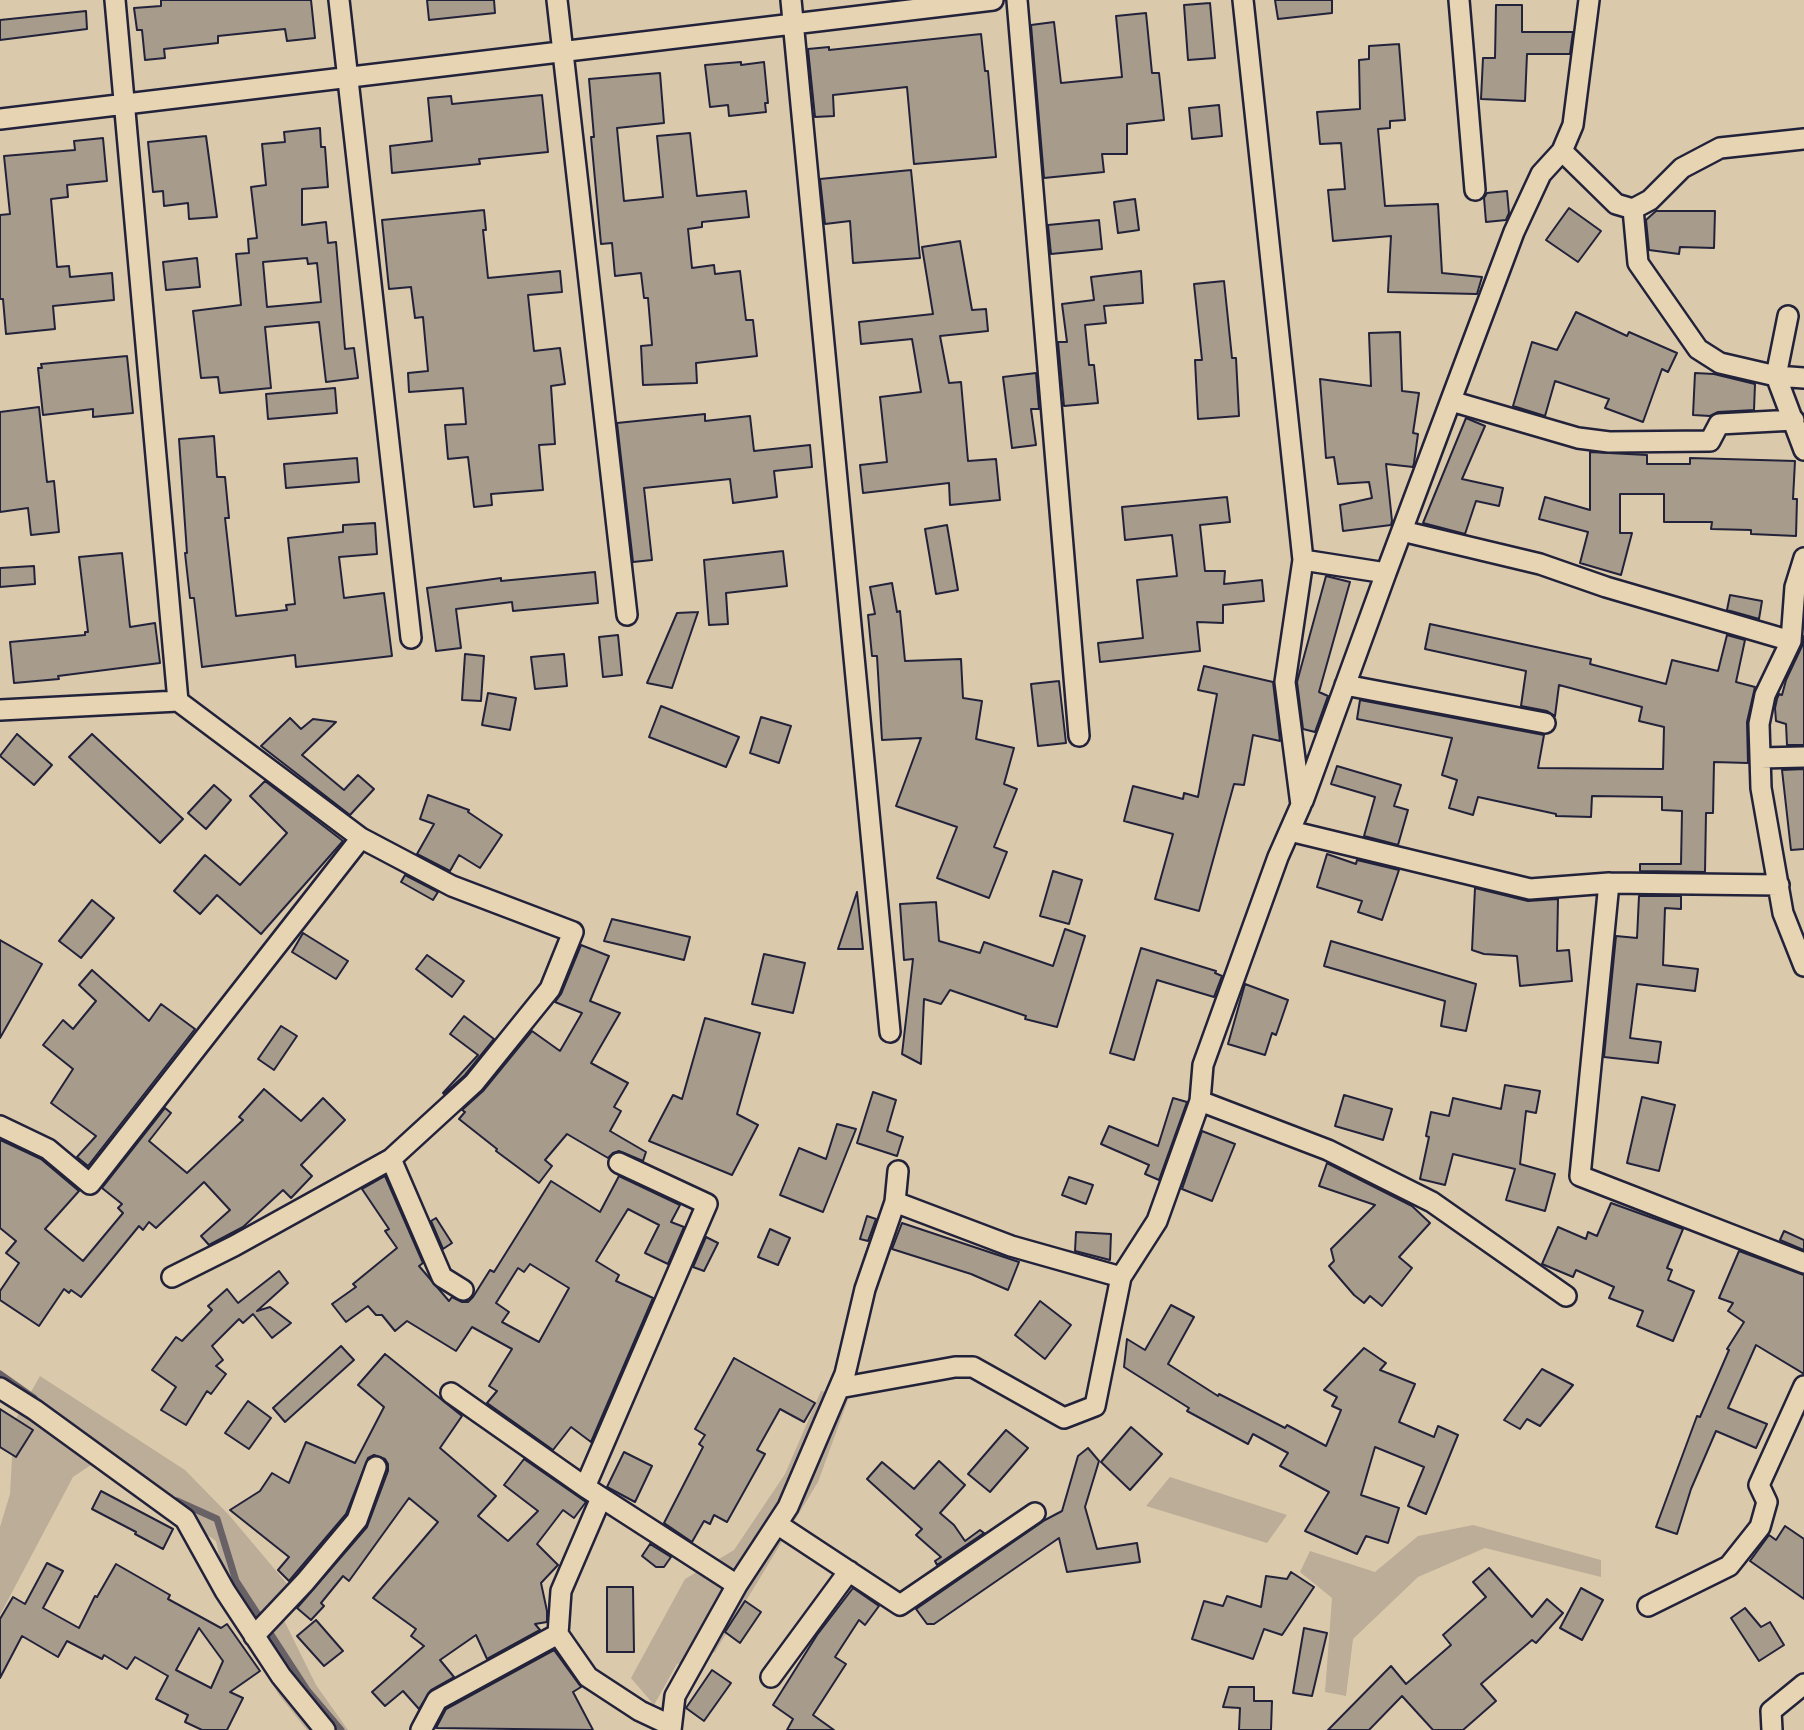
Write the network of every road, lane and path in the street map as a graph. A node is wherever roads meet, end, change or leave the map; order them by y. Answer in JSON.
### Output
{"nodes":[{"id":1,"x":115,"y":0,"type":"edge"},
{"id":2,"x":339,"y":0,"type":"edge"},
{"id":3,"x":557,"y":0,"type":"edge"},
{"id":4,"x":791,"y":0,"type":"edge"},
{"id":5,"x":993,"y":0,"type":"edge"},
{"id":6,"x":1017,"y":0,"type":"edge"},
{"id":7,"x":1243,"y":0,"type":"edge"},
{"id":8,"x":1459,"y":0,"type":"edge"},
{"id":9,"x":1589,"y":0,"type":"edge"},
{"id":10,"x":794,"y":24,"type":"junction"},
{"id":11,"x":563,"y":52,"type":"junction"},
{"id":12,"x":348,"y":78,"type":"junction"},
{"id":13,"x":126,"y":104,"type":"junction"},
{"id":14,"x":0,"y":119,"type":"edge"},
{"id":15,"x":1804,"y":139,"type":"edge"},
{"id":16,"x":1562,"y":151,"type":"junction"},
{"id":17,"x":1475,"y":190,"type":"dead end"},
{"id":18,"x":1633,"y":209,"type":"junction"},
{"id":19,"x":1788,"y":316,"type":"dead end"},
{"id":20,"x":1776,"y":376,"type":"junction"},
{"id":21,"x":1804,"y":378,"type":"edge"},
{"id":22,"x":1451,"y":401,"type":"junction"},
{"id":23,"x":1794,"y":420,"type":"junction"},
{"id":24,"x":1804,"y":450,"type":"edge"},
{"id":25,"x":1402,"y":531,"type":"junction"},
{"id":26,"x":1804,"y":558,"type":"edge"},
{"id":27,"x":1303,"y":560,"type":"junction"},
{"id":28,"x":1387,"y":573,"type":"junction"},
{"id":29,"x":627,"y":615,"type":"dead end"},
{"id":30,"x":411,"y":638,"type":"dead end"},
{"id":31,"x":1791,"y":641,"type":"junction"},
{"id":32,"x":1345,"y":685,"type":"junction"},
{"id":33,"x":178,"y":701,"type":"junction"},
{"id":34,"x":0,"y":710,"type":"edge"},
{"id":35,"x":1545,"y":723,"type":"dead end"},
{"id":36,"x":1079,"y":736,"type":"dead end"},
{"id":37,"x":1804,"y":757,"type":"edge"},
{"id":38,"x":1760,"y":758,"type":"junction"},
{"id":39,"x":1301,"y":805,"type":"junction"},
{"id":40,"x":1290,"y":831,"type":"junction"},
{"id":41,"x":360,"y":838,"type":"junction"},
{"id":42,"x":1609,"y":883,"type":"junction"},
{"id":43,"x":1779,"y":885,"type":"junction"},
{"id":44,"x":1803,"y":962,"type":"edge"},
{"id":45,"x":890,"y":1032,"type":"dead end"},
{"id":46,"x":1200,"y":1101,"type":"junction"},
{"id":47,"x":0,"y":1126,"type":"edge"},
{"id":48,"x":391,"y":1159,"type":"junction"},
{"id":49,"x":619,"y":1163,"type":"dead end"},
{"id":50,"x":898,"y":1171,"type":"dead end"},
{"id":51,"x":895,"y":1202,"type":"junction"},
{"id":52,"x":1804,"y":1263,"type":"edge"},
{"id":53,"x":172,"y":1277,"type":"dead end"},
{"id":54,"x":1121,"y":1277,"type":"junction"},
{"id":55,"x":463,"y":1290,"type":"dead end"},
{"id":56,"x":1566,"y":1296,"type":"dead end"},
{"id":57,"x":1804,"y":1386,"type":"edge"},
{"id":58,"x":0,"y":1388,"type":"edge"},
{"id":59,"x":839,"y":1388,"type":"junction"},
{"id":60,"x":451,"y":1393,"type":"dead end"},
{"id":61,"x":376,"y":1467,"type":"dead end"},
{"id":62,"x":593,"y":1493,"type":"junction"},
{"id":63,"x":1035,"y":1513,"type":"dead end"},
{"id":64,"x":777,"y":1524,"type":"junction"},
{"id":65,"x":849,"y":1571,"type":"junction"},
{"id":66,"x":737,"y":1585,"type":"junction"},
{"id":67,"x":1647,"y":1606,"type":"dead end"},
{"id":68,"x":558,"y":1634,"type":"junction"},
{"id":69,"x":254,"y":1636,"type":"junction"},
{"id":70,"x":771,"y":1677,"type":"dead end"},
{"id":71,"x":1804,"y":1684,"type":"edge"},
{"id":72,"x":671,"y":1727,"type":"edge"},
{"id":73,"x":325,"y":1730,"type":"edge"},
{"id":74,"x":421,"y":1730,"type":"edge"},
{"id":75,"x":1772,"y":1730,"type":"edge"}],
"edges":[{"from":1,"to":13,"type":"street"},
{"from":2,"to":12,"type":"street"},
{"from":3,"to":11,"type":"street"},
{"from":4,"to":10,"type":"street"},
{"from":5,"to":10,"type":"street"},
{"from":6,"to":36,"type":"street"},
{"from":7,"to":27,"type":"street"},
{"from":8,"to":17,"type":"street"},
{"from":9,"to":16,"type":"street"},
{"from":10,"to":11,"type":"street"},
{"from":10,"to":45,"type":"street"},
{"from":11,"to":12,"type":"street"},
{"from":11,"to":29,"type":"street"},
{"from":12,"to":13,"type":"street"},
{"from":12,"to":30,"type":"street"},
{"from":13,"to":14,"type":"street"},
{"from":13,"to":33,"type":"street"},
{"from":15,"to":18,"type":"street"},
{"from":16,"to":18,"type":"street"},
{"from":16,"to":22,"type":"street"},
{"from":18,"to":20,"type":"street"},
{"from":19,"to":20,"type":"street"},
{"from":20,"to":21,"type":"street"},
{"from":20,"to":23,"type":"street"},
{"from":22,"to":23,"type":"street"},
{"from":22,"to":25,"type":"street"},
{"from":23,"to":24,"type":"street"},
{"from":25,"to":28,"type":"street"},
{"from":25,"to":31,"type":"street"},
{"from":26,"to":31,"type":"street"},
{"from":27,"to":28,"type":"street"},
{"from":27,"to":39,"type":"street"},
{"from":28,"to":32,"type":"street"},
{"from":31,"to":38,"type":"street"},
{"from":32,"to":35,"type":"street"},
{"from":32,"to":39,"type":"street"},
{"from":33,"to":34,"type":"street"},
{"from":33,"to":41,"type":"street"},
{"from":37,"to":38,"type":"street"},
{"from":38,"to":43,"type":"street"},
{"from":39,"to":40,"type":"street"},
{"from":40,"to":42,"type":"street"},
{"from":40,"to":46,"type":"street"},
{"from":41,"to":47,"type":"street"},
{"from":41,"to":48,"type":"street"},
{"from":42,"to":43,"type":"street"},
{"from":42,"to":52,"type":"street"},
{"from":43,"to":44,"type":"street"},
{"from":46,"to":54,"type":"street"},
{"from":46,"to":56,"type":"street"},
{"from":48,"to":53,"type":"street"},
{"from":48,"to":55,"type":"street"},
{"from":49,"to":62,"type":"street"},
{"from":50,"to":51,"type":"street"},
{"from":51,"to":54,"type":"street"},
{"from":51,"to":59,"type":"street"},
{"from":54,"to":59,"type":"street"},
{"from":57,"to":67,"type":"street"},
{"from":58,"to":69,"type":"street"},
{"from":59,"to":64,"type":"street"},
{"from":60,"to":62,"type":"street"},
{"from":61,"to":69,"type":"street"},
{"from":62,"to":66,"type":"street"},
{"from":62,"to":68,"type":"street"},
{"from":63,"to":65,"type":"street"},
{"from":64,"to":65,"type":"street"},
{"from":64,"to":66,"type":"street"},
{"from":65,"to":70,"type":"street"},
{"from":66,"to":72,"type":"street"},
{"from":68,"to":72,"type":"street"},
{"from":68,"to":74,"type":"street"},
{"from":69,"to":73,"type":"street"},
{"from":71,"to":75,"type":"street"}]}
